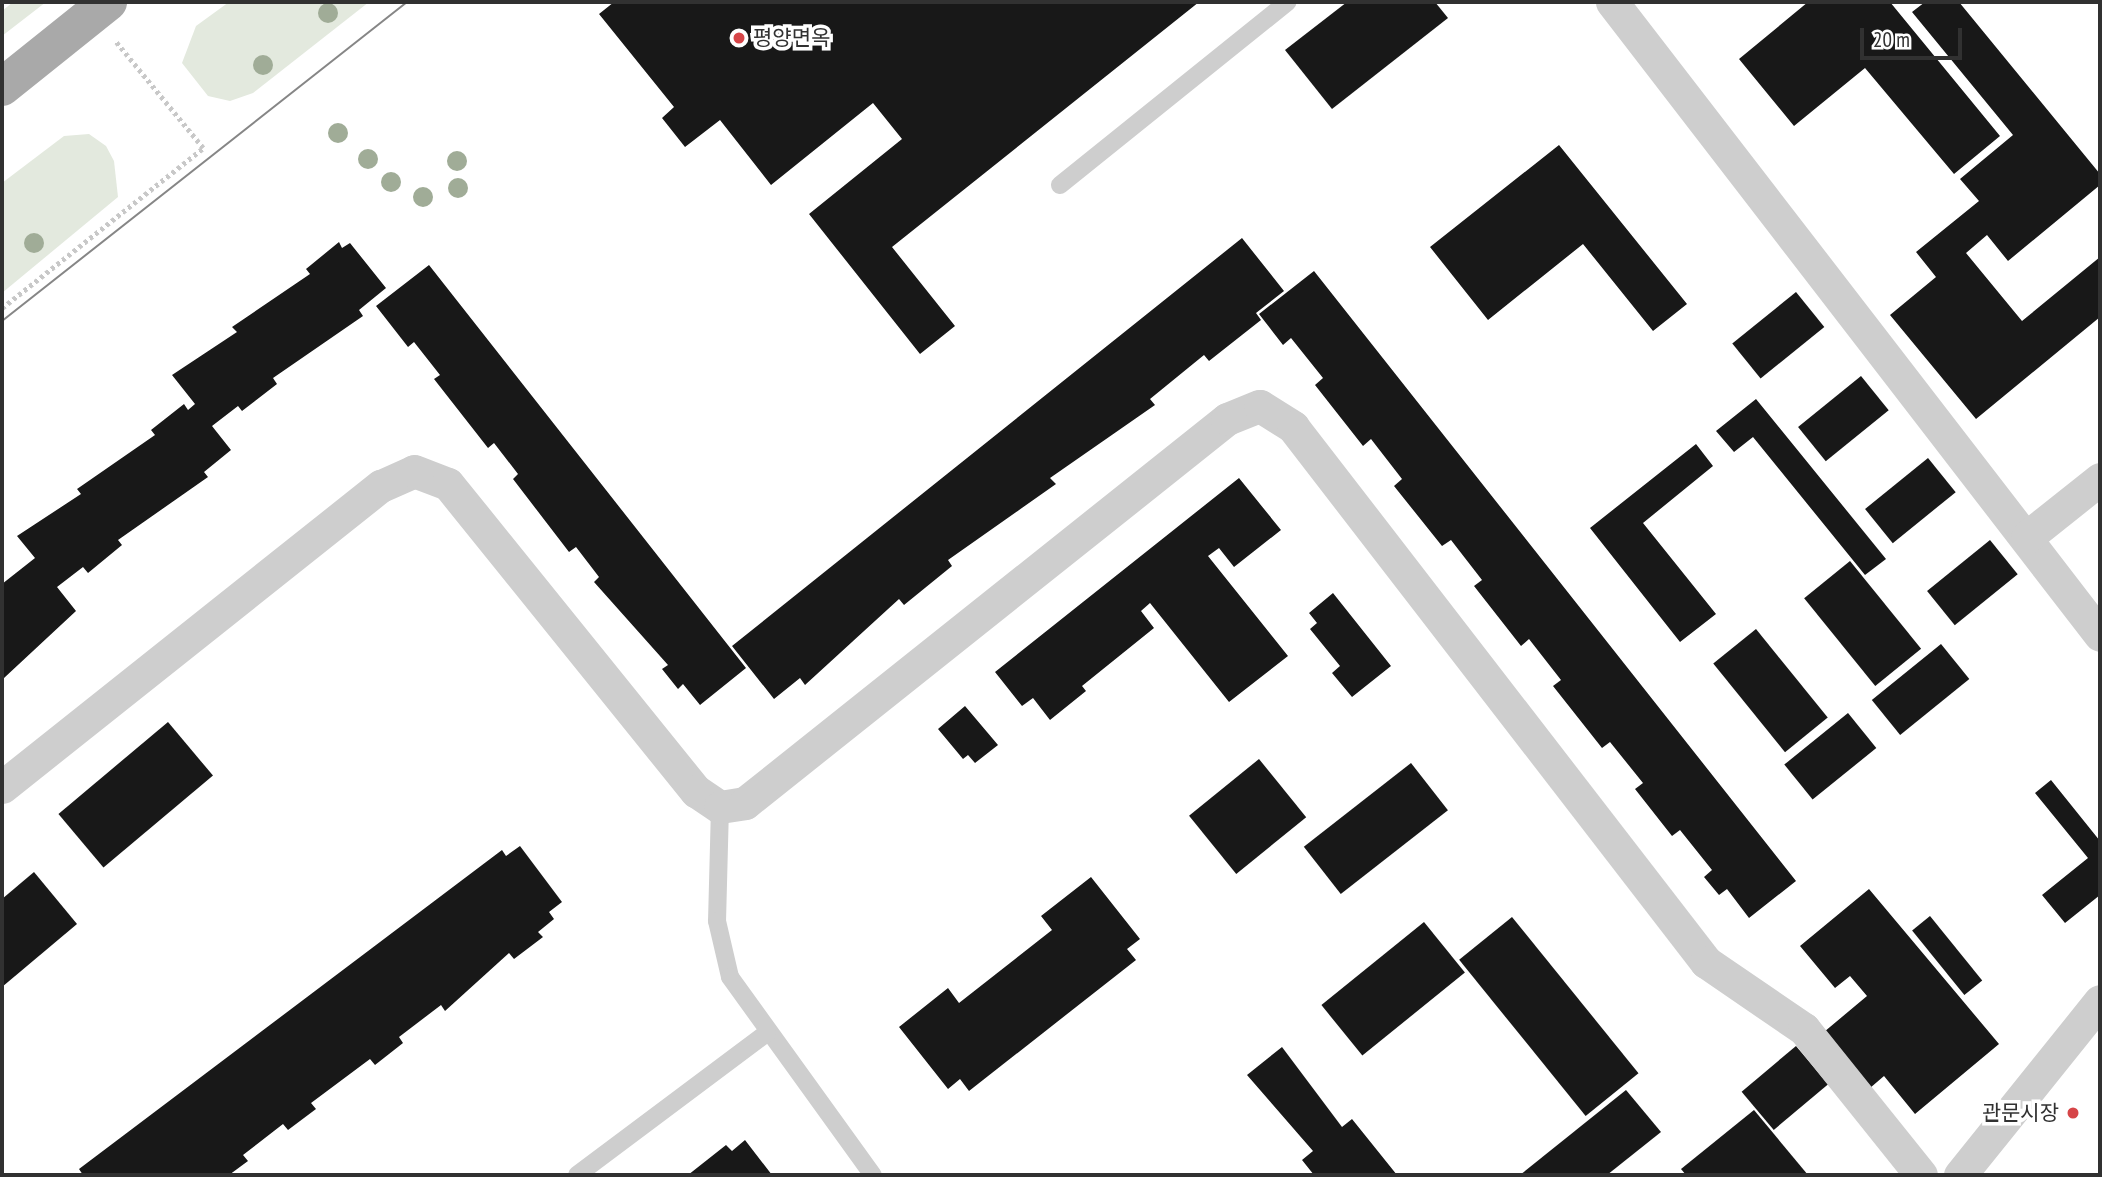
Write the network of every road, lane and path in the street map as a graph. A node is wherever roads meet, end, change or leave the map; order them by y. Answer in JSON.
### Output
{"nodes":[{"id":1,"x":1288,"y":2,"type":"edge"},
{"id":2,"x":1612,"y":2,"type":"edge"},
{"id":3,"x":100,"y":8,"type":"edge"},
{"id":4,"x":2,"y":87,"type":"edge"},
{"id":5,"x":1060,"y":185,"type":"dead end"},
{"id":6,"x":2,"y":308,"type":"edge"},
{"id":7,"x":2100,"y":479,"type":"edge"},
{"id":8,"x":2027,"y":537,"type":"junction"},
{"id":9,"x":2100,"y":635,"type":"edge"},
{"id":10,"x":2,"y":787,"type":"edge"},
{"id":11,"x":720,"y":807,"type":"junction"},
{"id":12,"x":2100,"y":1000,"type":"edge"},
{"id":13,"x":767,"y":1034,"type":"junction"},
{"id":14,"x":577,"y":1175,"type":"edge"},
{"id":15,"x":873,"y":1175,"type":"edge"},
{"id":16,"x":1921,"y":1175,"type":"edge"},
{"id":17,"x":1960,"y":1175,"type":"edge"}],
"edges":[{"from":1,"to":5,"type":"lane"},
{"from":2,"to":8,"type":"street"},
{"from":3,"to":4,"type":"main road"},
{"from":3,"to":6,"type":"path"},
{"from":7,"to":8,"type":"street"},
{"from":8,"to":9,"type":"street"},
{"from":10,"to":11,"type":"street"},
{"from":11,"to":13,"type":"lane"},
{"from":11,"to":16,"type":"street"},
{"from":12,"to":17,"type":"street"},
{"from":13,"to":14,"type":"lane"},
{"from":13,"to":15,"type":"lane"}]}
